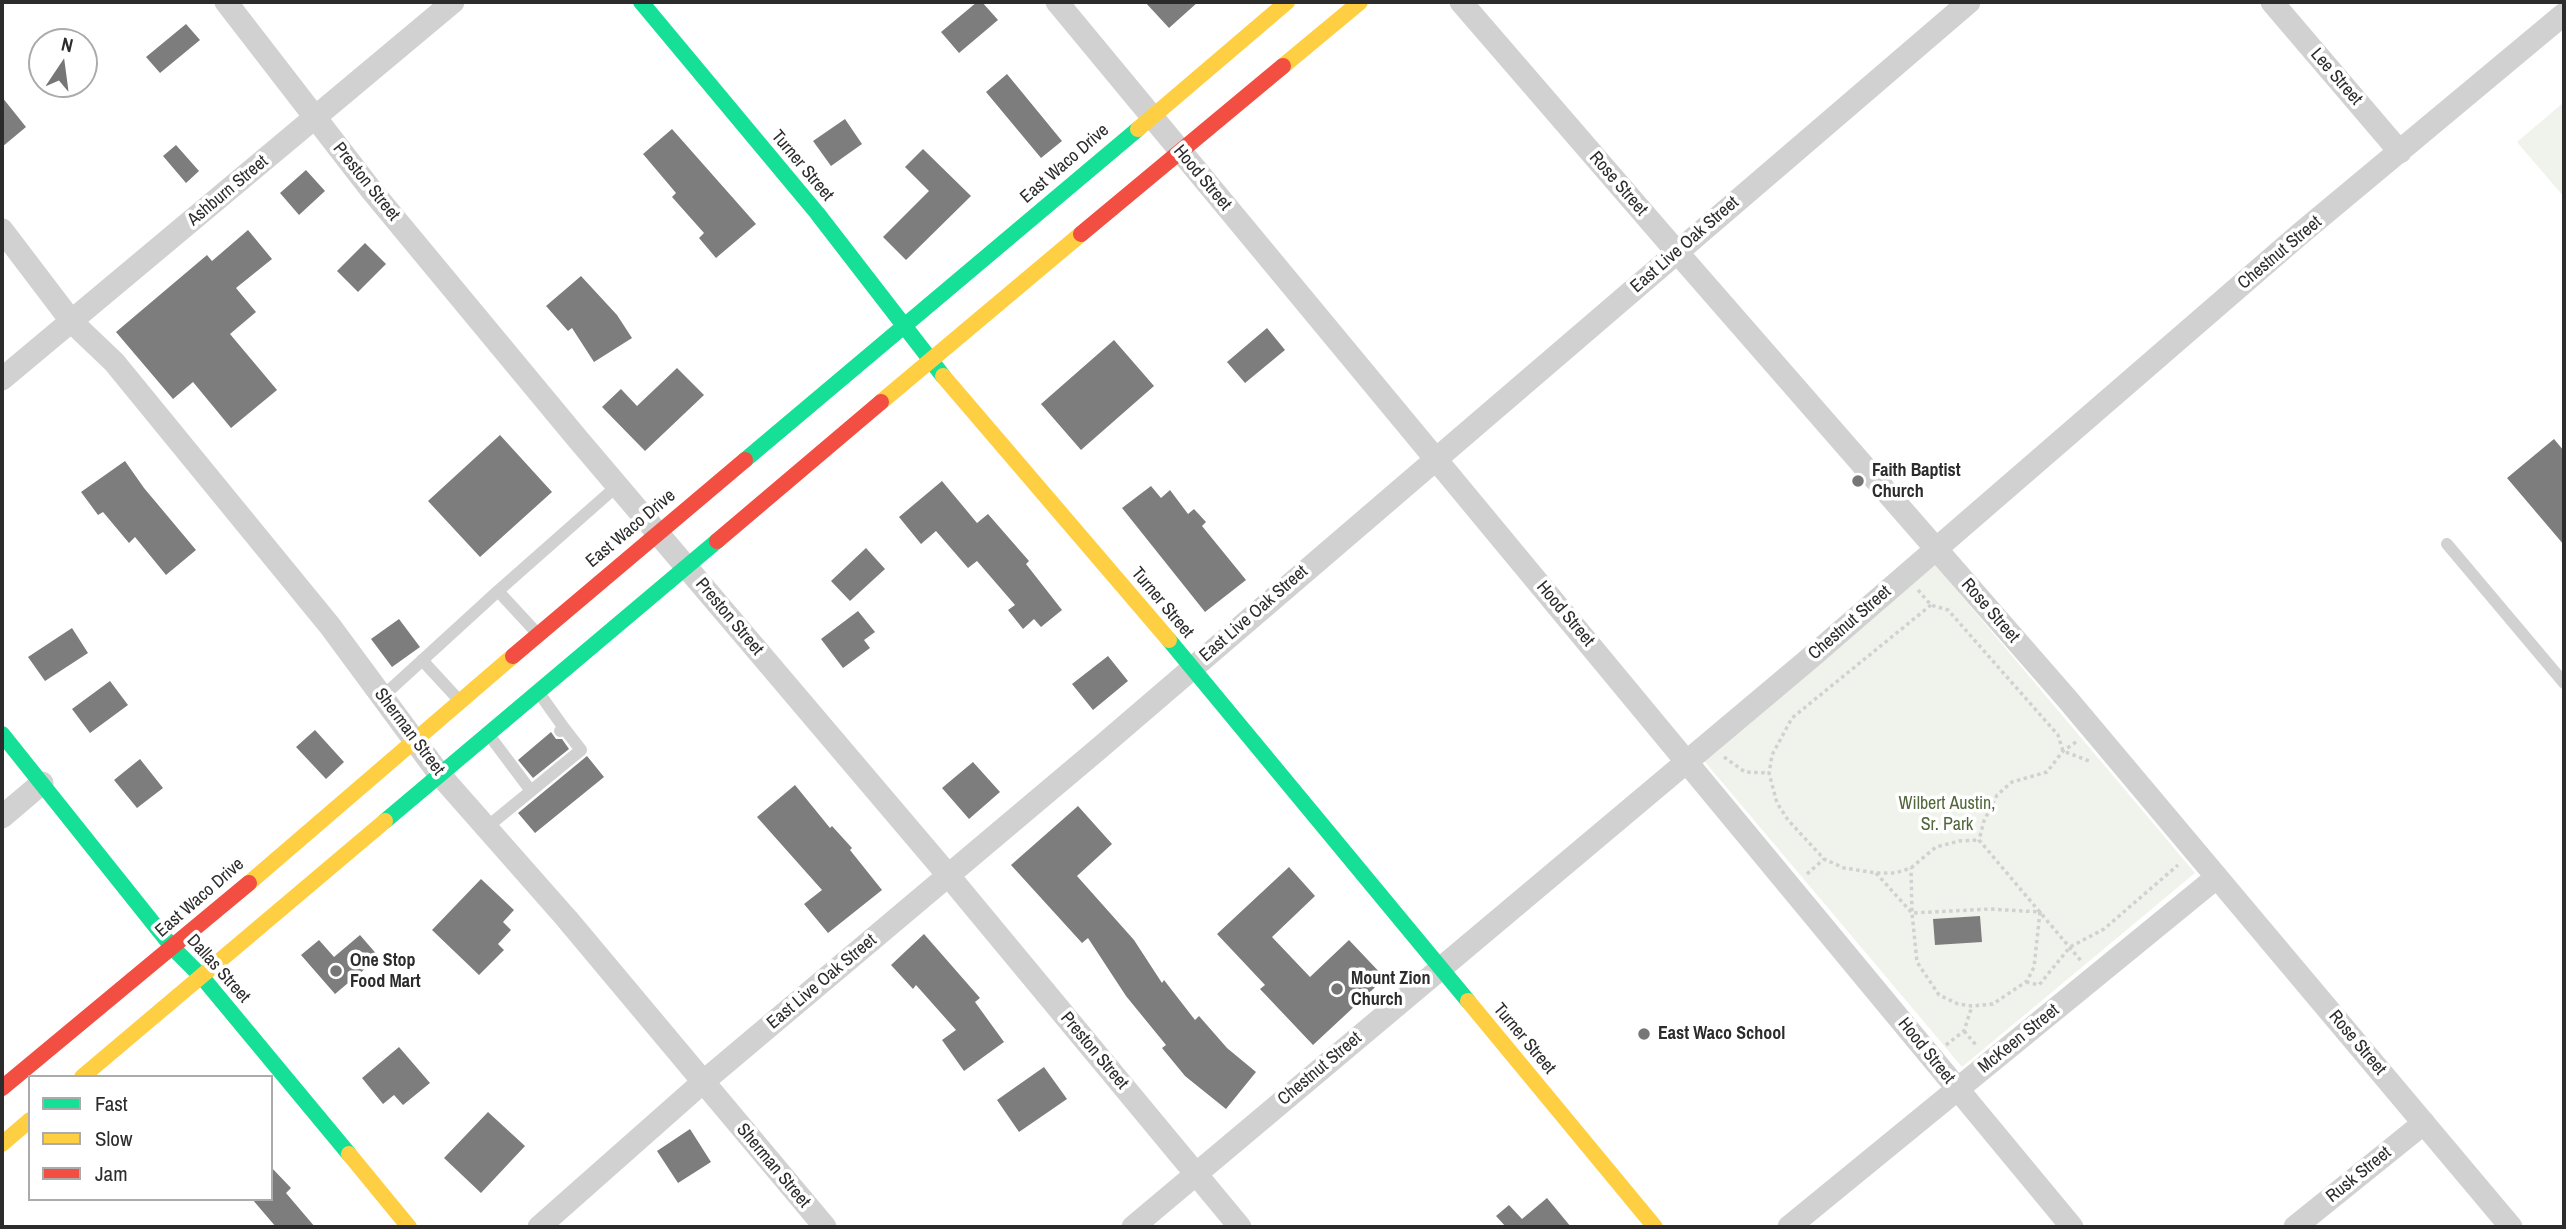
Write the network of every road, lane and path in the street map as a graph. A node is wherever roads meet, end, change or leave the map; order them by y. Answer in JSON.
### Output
{"nodes":[{"id":1,"x":226,"y":2,"type":"edge"},
{"id":2,"x":453,"y":2,"type":"edge"},
{"id":3,"x":641,"y":2,"type":"edge"},
{"id":4,"x":1057,"y":2,"type":"edge"},
{"id":5,"x":1287,"y":2,"type":"edge"},
{"id":6,"x":1360,"y":2,"type":"edge"},
{"id":7,"x":1461,"y":2,"type":"edge"},
{"id":8,"x":1969,"y":2,"type":"edge"},
{"id":9,"x":2272,"y":2,"type":"edge"},
{"id":10,"x":2564,"y":14,"type":"edge"},
{"id":11,"x":1151,"y":116,"type":"junction"},
{"id":12,"x":314,"y":118,"type":"junction"},
{"id":13,"x":1179,"y":150,"type":"junction"},
{"id":14,"x":2400,"y":152,"type":"junction"},
{"id":15,"x":2,"y":230,"type":"edge"},
{"id":16,"x":1676,"y":252,"type":"junction"},
{"id":17,"x":72,"y":322,"type":"junction"},
{"id":18,"x":904,"y":328,"type":"junction"},
{"id":19,"x":930,"y":361,"type":"junction"},
{"id":20,"x":2,"y":379,"type":"edge"},
{"id":21,"x":1436,"y":459,"type":"junction"},
{"id":22,"x":617,"y":486,"type":"junction"},
{"id":23,"x":656,"y":533,"type":"junction"},
{"id":24,"x":2447,"y":544,"type":"dead end"},
{"id":25,"x":1936,"y":549,"type":"junction"},
{"id":26,"x":687,"y":567,"type":"junction"},
{"id":27,"x":1905,"y":575,"type":"junction"},
{"id":28,"x":498,"y":591,"type":"junction"},
{"id":29,"x":1931,"y":605,"type":"junction"},
{"id":30,"x":537,"y":634,"type":"junction"},
{"id":31,"x":422,"y":660,"type":"junction"},
{"id":32,"x":1192,"y":668,"type":"junction"},
{"id":33,"x":2564,"y":683,"type":"edge"},
{"id":34,"x":539,"y":693,"type":"junction"},
{"id":35,"x":382,"y":697,"type":"junction"},
{"id":36,"x":459,"y":701,"type":"junction"},
{"id":37,"x":2094,"y":730,"type":"junction"},
{"id":38,"x":2,"y":734,"type":"edge"},
{"id":39,"x":489,"y":735,"type":"junction"},
{"id":40,"x":414,"y":740,"type":"junction"},
{"id":41,"x":2063,"y":751,"type":"junction"},
{"id":42,"x":1692,"y":757,"type":"junction"},
{"id":43,"x":2093,"y":762,"type":"dead end"},
{"id":44,"x":1769,"y":773,"type":"junction"},
{"id":45,"x":440,"y":775,"type":"junction"},
{"id":46,"x":42,"y":783,"type":"junction"},
{"id":47,"x":531,"y":791,"type":"junction"},
{"id":48,"x":2,"y":817,"type":"edge"},
{"id":49,"x":487,"y":827,"type":"junction"},
{"id":50,"x":1979,"y":840,"type":"junction"},
{"id":51,"x":2170,"y":856,"type":"dead end"},
{"id":52,"x":1910,"y":868,"type":"junction"},
{"id":53,"x":1877,"y":873,"type":"junction"},
{"id":54,"x":948,"y":875,"type":"junction"},
{"id":55,"x":2217,"y":877,"type":"junction"},
{"id":56,"x":2040,"y":912,"type":"junction"},
{"id":57,"x":1913,"y":913,"type":"junction"},
{"id":58,"x":2070,"y":947,"type":"junction"},
{"id":59,"x":173,"y":948,"type":"junction"},
{"id":60,"x":1440,"y":968,"type":"junction"},
{"id":61,"x":202,"y":977,"type":"junction"},
{"id":62,"x":2095,"y":977,"type":"junction"},
{"id":63,"x":2025,"y":982,"type":"junction"},
{"id":64,"x":1972,"y":1006,"type":"junction"},
{"id":65,"x":1931,"y":1057,"type":"junction"},
{"id":66,"x":84,"y":1075,"type":"edge"},
{"id":67,"x":704,"y":1082,"type":"junction"},
{"id":68,"x":2,"y":1088,"type":"edge"},
{"id":69,"x":1958,"y":1089,"type":"junction"},
{"id":70,"x":28,"y":1122,"type":"edge"},
{"id":71,"x":2424,"y":1123,"type":"junction"},
{"id":72,"x":2,"y":1144,"type":"edge"},
{"id":73,"x":1195,"y":1174,"type":"junction"},
{"id":74,"x":409,"y":1227,"type":"edge"},
{"id":75,"x":539,"y":1227,"type":"edge"},
{"id":76,"x":825,"y":1227,"type":"edge"},
{"id":77,"x":1133,"y":1227,"type":"edge"},
{"id":78,"x":1240,"y":1227,"type":"edge"},
{"id":79,"x":1655,"y":1227,"type":"edge"},
{"id":80,"x":1789,"y":1227,"type":"edge"},
{"id":81,"x":2072,"y":1227,"type":"edge"},
{"id":82,"x":2295,"y":1227,"type":"edge"},
{"id":83,"x":2511,"y":1227,"type":"edge"}],
"edges":[{"from":1,"to":12,"type":"street","name":"Preston Street"},
{"from":2,"to":12,"type":"street","name":"Ashburn Street"},
{"from":3,"to":18,"type":"main road","name":"Turner Street"},
{"from":4,"to":11,"type":"street","name":"Hood Street"},
{"from":5,"to":11,"type":"main road","name":"East Waco Drive"},
{"from":6,"to":13,"type":"main road"},
{"from":7,"to":16,"type":"street","name":"Rose Street"},
{"from":8,"to":16,"type":"street","name":"East Live Oak Street"},
{"from":9,"to":14,"type":"street","name":"Lee Street"},
{"from":10,"to":14,"type":"street","name":"Chestnut Street"},
{"from":11,"to":13,"type":"street","name":"Hood Street"},
{"from":11,"to":18,"type":"main road","name":"East Waco Drive"},
{"from":12,"to":17,"type":"street","name":"Ashburn Street"},
{"from":12,"to":22,"type":"street","name":"Preston Street"},
{"from":13,"to":19,"type":"main road"},
{"from":13,"to":21,"type":"street","name":"Hood Street"},
{"from":14,"to":25,"type":"street","name":"Chestnut Street"},
{"from":15,"to":17,"type":"street","name":"Sherman Street"},
{"from":16,"to":21,"type":"street","name":"East Live Oak Street"},
{"from":16,"to":25,"type":"street","name":"Rose Street"},
{"from":17,"to":20,"type":"street","name":"Ashburn Street"},
{"from":17,"to":35,"type":"street","name":"Sherman Street"},
{"from":18,"to":19,"type":"main road","name":"Turner Street"},
{"from":18,"to":23,"type":"main road","name":"East Waco Drive"},
{"from":19,"to":26,"type":"main road"},
{"from":19,"to":32,"type":"main road","name":"Turner Street"},
{"from":21,"to":32,"type":"street","name":"East Live Oak Street"},
{"from":21,"to":42,"type":"street","name":"Hood Street"},
{"from":22,"to":23,"type":"street","name":"Preston Street"},
{"from":22,"to":28,"type":"lane"},
{"from":23,"to":26,"type":"street","name":"Preston Street"},
{"from":23,"to":30,"type":"main road","name":"East Waco Drive"},
{"from":24,"to":33,"type":"lane"},
{"from":25,"to":27,"type":"street","name":"Chestnut Street"},
{"from":25,"to":37,"type":"street","name":"Rose Street"},
{"from":26,"to":34,"type":"main road"},
{"from":26,"to":54,"type":"street","name":"Preston Street"},
{"from":27,"to":29,"type":"path"},
{"from":27,"to":42,"type":"street","name":"Chestnut Street"},
{"from":28,"to":30,"type":"lane"},
{"from":28,"to":31,"type":"lane"},
{"from":29,"to":41,"type":"path"},
{"from":29,"to":44,"type":"path"},
{"from":30,"to":36,"type":"main road","name":"East Waco Drive"},
{"from":31,"to":35,"type":"lane"},
{"from":31,"to":36,"type":"lane"},
{"from":32,"to":54,"type":"street","name":"East Live Oak Street"},
{"from":32,"to":60,"type":"main road","name":"Turner Street"},
{"from":34,"to":39,"type":"main road"},
{"from":34,"to":47,"type":"lane"},
{"from":35,"to":40,"type":"street","name":"Sherman Street"},
{"from":36,"to":40,"type":"main road","name":"East Waco Drive"},
{"from":37,"to":41,"type":"path"},
{"from":37,"to":55,"type":"street","name":"Rose Street"},
{"from":38,"to":46,"type":"main road","name":"Dallas Street"},
{"from":39,"to":45,"type":"main road"},
{"from":39,"to":47,"type":"lane"},
{"from":40,"to":45,"type":"street","name":"Sherman Street"},
{"from":40,"to":59,"type":"main road","name":"East Waco Drive"},
{"from":41,"to":43,"type":"path"},
{"from":41,"to":50,"type":"path"},
{"from":42,"to":44,"type":"path"},
{"from":42,"to":60,"type":"street","name":"Chestnut Street"},
{"from":42,"to":65,"type":"street","name":"Hood Street"},
{"from":44,"to":53,"type":"path"},
{"from":45,"to":49,"type":"street","name":"Sherman Street"},
{"from":45,"to":61,"type":"main road"},
{"from":46,"to":48,"type":"street"},
{"from":46,"to":59,"type":"main road","name":"Dallas Street"},
{"from":47,"to":49,"type":"lane"},
{"from":49,"to":67,"type":"street","name":"Sherman Street"},
{"from":50,"to":52,"type":"path"},
{"from":50,"to":56,"type":"path"},
{"from":51,"to":58,"type":"path"},
{"from":52,"to":53,"type":"path"},
{"from":52,"to":57,"type":"path"},
{"from":53,"to":57,"type":"path"},
{"from":54,"to":67,"type":"street","name":"East Live Oak Street"},
{"from":54,"to":73,"type":"street","name":"Preston Street"},
{"from":55,"to":62,"type":"street","name":"McKeen Street"},
{"from":55,"to":71,"type":"street","name":"Rose Street"},
{"from":56,"to":57,"type":"path"},
{"from":56,"to":58,"type":"path"},
{"from":56,"to":63,"type":"path"},
{"from":57,"to":64,"type":"path"},
{"from":58,"to":62,"type":"path"},
{"from":58,"to":63,"type":"path"},
{"from":59,"to":61,"type":"main road","name":"Dallas Street"},
{"from":59,"to":68,"type":"main road","name":"East Waco Drive"},
{"from":60,"to":73,"type":"street","name":"Chestnut Street"},
{"from":60,"to":79,"type":"main road","name":"Turner Street"},
{"from":61,"to":66,"type":"main road"},
{"from":61,"to":74,"type":"main road","name":"Dallas Street"},
{"from":62,"to":69,"type":"street","name":"McKeen Street"},
{"from":63,"to":64,"type":"path"},
{"from":64,"to":65,"type":"path"},
{"from":65,"to":69,"type":"street","name":"Hood Street"},
{"from":67,"to":75,"type":"street","name":"East Live Oak Street"},
{"from":67,"to":76,"type":"street","name":"Sherman Street"},
{"from":69,"to":80,"type":"street","name":"McKeen Street"},
{"from":69,"to":81,"type":"street","name":"Hood Street"},
{"from":70,"to":72,"type":"main road"},
{"from":71,"to":82,"type":"street","name":"Rusk Street"},
{"from":71,"to":83,"type":"street","name":"Rose Street"},
{"from":73,"to":77,"type":"street","name":"Chestnut Street"},
{"from":73,"to":78,"type":"street","name":"Preston Street"}]}
